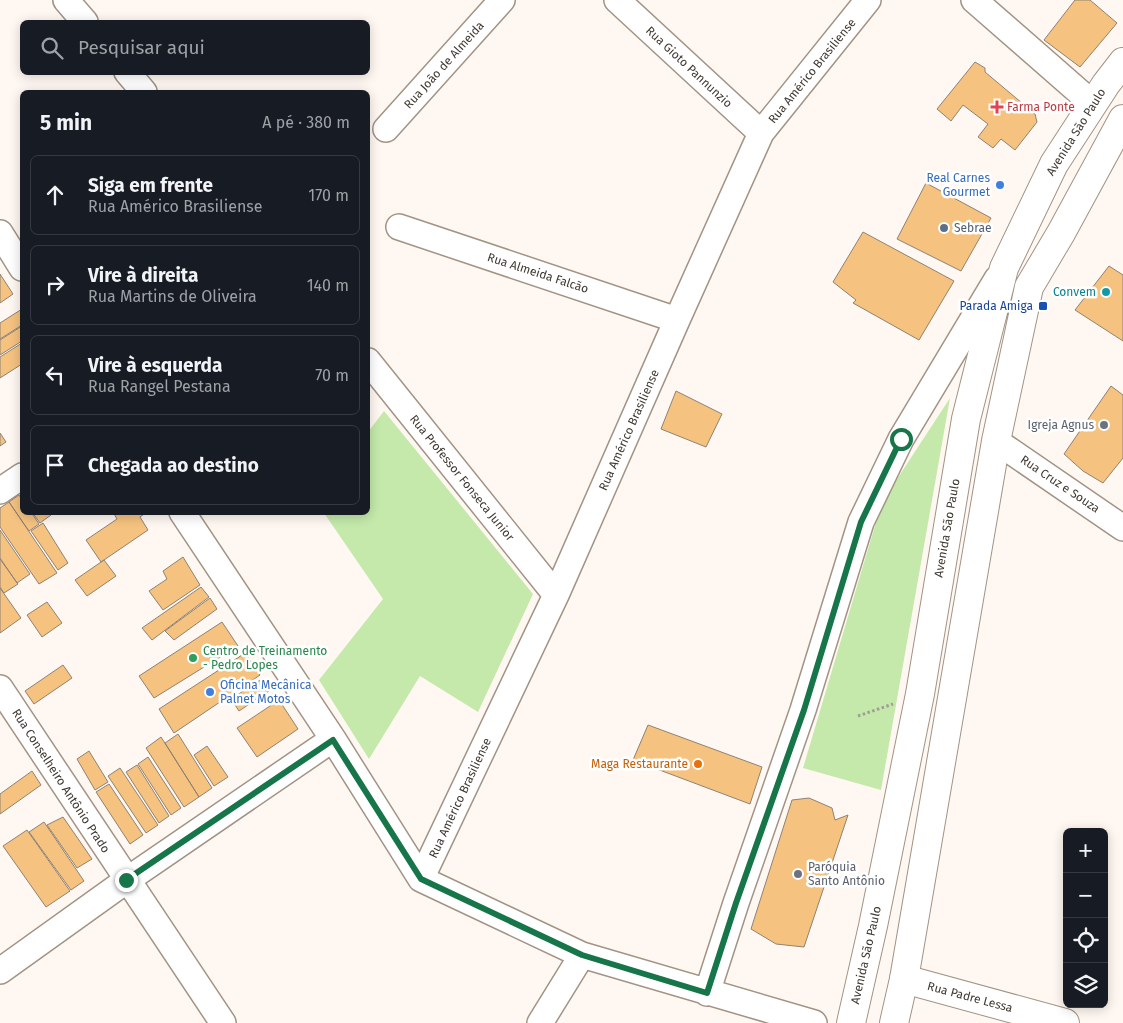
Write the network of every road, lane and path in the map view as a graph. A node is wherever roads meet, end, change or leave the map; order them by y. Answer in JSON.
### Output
{"nodes":[{"id":1,"x":66,"y":0,"type":"edge"},
{"id":2,"x":502,"y":0,"type":"edge"},
{"id":3,"x":617,"y":0,"type":"edge"},
{"id":4,"x":868,"y":0,"type":"edge"},
{"id":5,"x":974,"y":0,"type":"edge"},
{"id":6,"x":83,"y":20,"type":"edge"},
{"id":7,"x":1123,"y":62,"type":"edge"},
{"id":8,"x":130,"y":75,"type":"edge"},
{"id":9,"x":142,"y":90,"type":"edge"},
{"id":10,"x":1093,"y":104,"type":"junction"},
{"id":11,"x":1122,"y":124,"type":"edge"},
{"id":12,"x":386,"y":129,"type":"dead end"},
{"id":13,"x":762,"y":134,"type":"junction"},
{"id":14,"x":399,"y":227,"type":"dead end"},
{"id":15,"x":0,"y":233,"type":"edge"},
{"id":16,"x":20,"y":265,"type":"edge"},
{"id":17,"x":1004,"y":268,"type":"junction"},
{"id":18,"x":677,"y":320,"type":"junction"},
{"id":19,"x":370,"y":362,"type":"edge"},
{"id":20,"x":996,"y":441,"type":"junction"},
{"id":21,"x":20,"y":477,"type":"edge"},
{"id":22,"x":0,"y":492,"type":"edge"},
{"id":23,"x":184,"y":515,"type":"edge"},
{"id":24,"x":1123,"y":528,"type":"edge"},
{"id":25,"x":556,"y":595,"type":"junction"},
{"id":26,"x":0,"y":688,"type":"edge"},
{"id":27,"x":920,"y":694,"type":"junction"},
{"id":28,"x":858,"y":716,"type":"dead end"},
{"id":29,"x":333,"y":740,"type":"junction"},
{"id":30,"x":907,"y":755,"type":"junction"},
{"id":31,"x":421,"y":879,"type":"junction"},
{"id":32,"x":126,"y":880,"type":"junction"},
{"id":33,"x":582,"y":955,"type":"junction"},
{"id":34,"x":0,"y":971,"type":"edge"},
{"id":35,"x":904,"y":979,"type":"junction"},
{"id":36,"x":707,"y":993,"type":"junction"},
{"id":37,"x":801,"y":1021,"type":"edge"},
{"id":38,"x":223,"y":1023,"type":"edge"},
{"id":39,"x":540,"y":1023,"type":"edge"},
{"id":40,"x":851,"y":1023,"type":"edge"},
{"id":41,"x":894,"y":1023,"type":"edge"},
{"id":42,"x":1065,"y":1023,"type":"edge"}],
"edges":[{"from":1,"to":6,"type":"street"},
{"from":2,"to":12,"type":"street","name":"Rua João de Almeida"},
{"from":3,"to":13,"type":"street","name":"Rua Gioto Pannunzio"},
{"from":4,"to":13,"type":"street","name":"Rua Américo Brasiliense"},
{"from":5,"to":10,"type":"street"},
{"from":7,"to":10,"type":"main road","name":"Avenida São Paulo"},
{"from":8,"to":9,"type":"street"},
{"from":10,"to":11,"type":"main road"},
{"from":10,"to":17,"type":"main road","name":"Avenida São Paulo"},
{"from":11,"to":20,"type":"main road"},
{"from":13,"to":18,"type":"street","name":"Rua Américo Brasiliense"},
{"from":14,"to":18,"type":"street","name":"Rua Almeida Falcão"},
{"from":15,"to":16,"type":"street"},
{"from":17,"to":27,"type":"main road","name":"Avenida São Paulo"},
{"from":17,"to":36,"type":"street"},
{"from":18,"to":25,"type":"street","name":"Rua Américo Brasiliense"},
{"from":19,"to":25,"type":"street","name":"Rua Professor Fonseca Junior"},
{"from":20,"to":24,"type":"street","name":"Rua Cruz e Souza"},
{"from":20,"to":35,"type":"main road"},
{"from":21,"to":22,"type":"street"},
{"from":23,"to":29,"type":"street"},
{"from":25,"to":31,"type":"street","name":"Rua Américo Brasiliense"},
{"from":26,"to":32,"type":"street","name":"Rua Conselheiro Antônio Prado"},
{"from":27,"to":28,"type":"path"},
{"from":27,"to":30,"type":"main road","name":"Avenida São Paulo"},
{"from":29,"to":31,"type":"street"},
{"from":29,"to":32,"type":"street"},
{"from":30,"to":35,"type":"main road"},
{"from":30,"to":40,"type":"main road","name":"Avenida São Paulo"},
{"from":31,"to":33,"type":"street"},
{"from":32,"to":34,"type":"street"},
{"from":32,"to":38,"type":"street","name":"Rua Conselheiro Antônio Prado"},
{"from":33,"to":36,"type":"street"},
{"from":33,"to":39,"type":"street"},
{"from":35,"to":41,"type":"main road"},
{"from":35,"to":42,"type":"main road","name":"Rua Padre Lessa"},
{"from":36,"to":37,"type":"street"}]}
